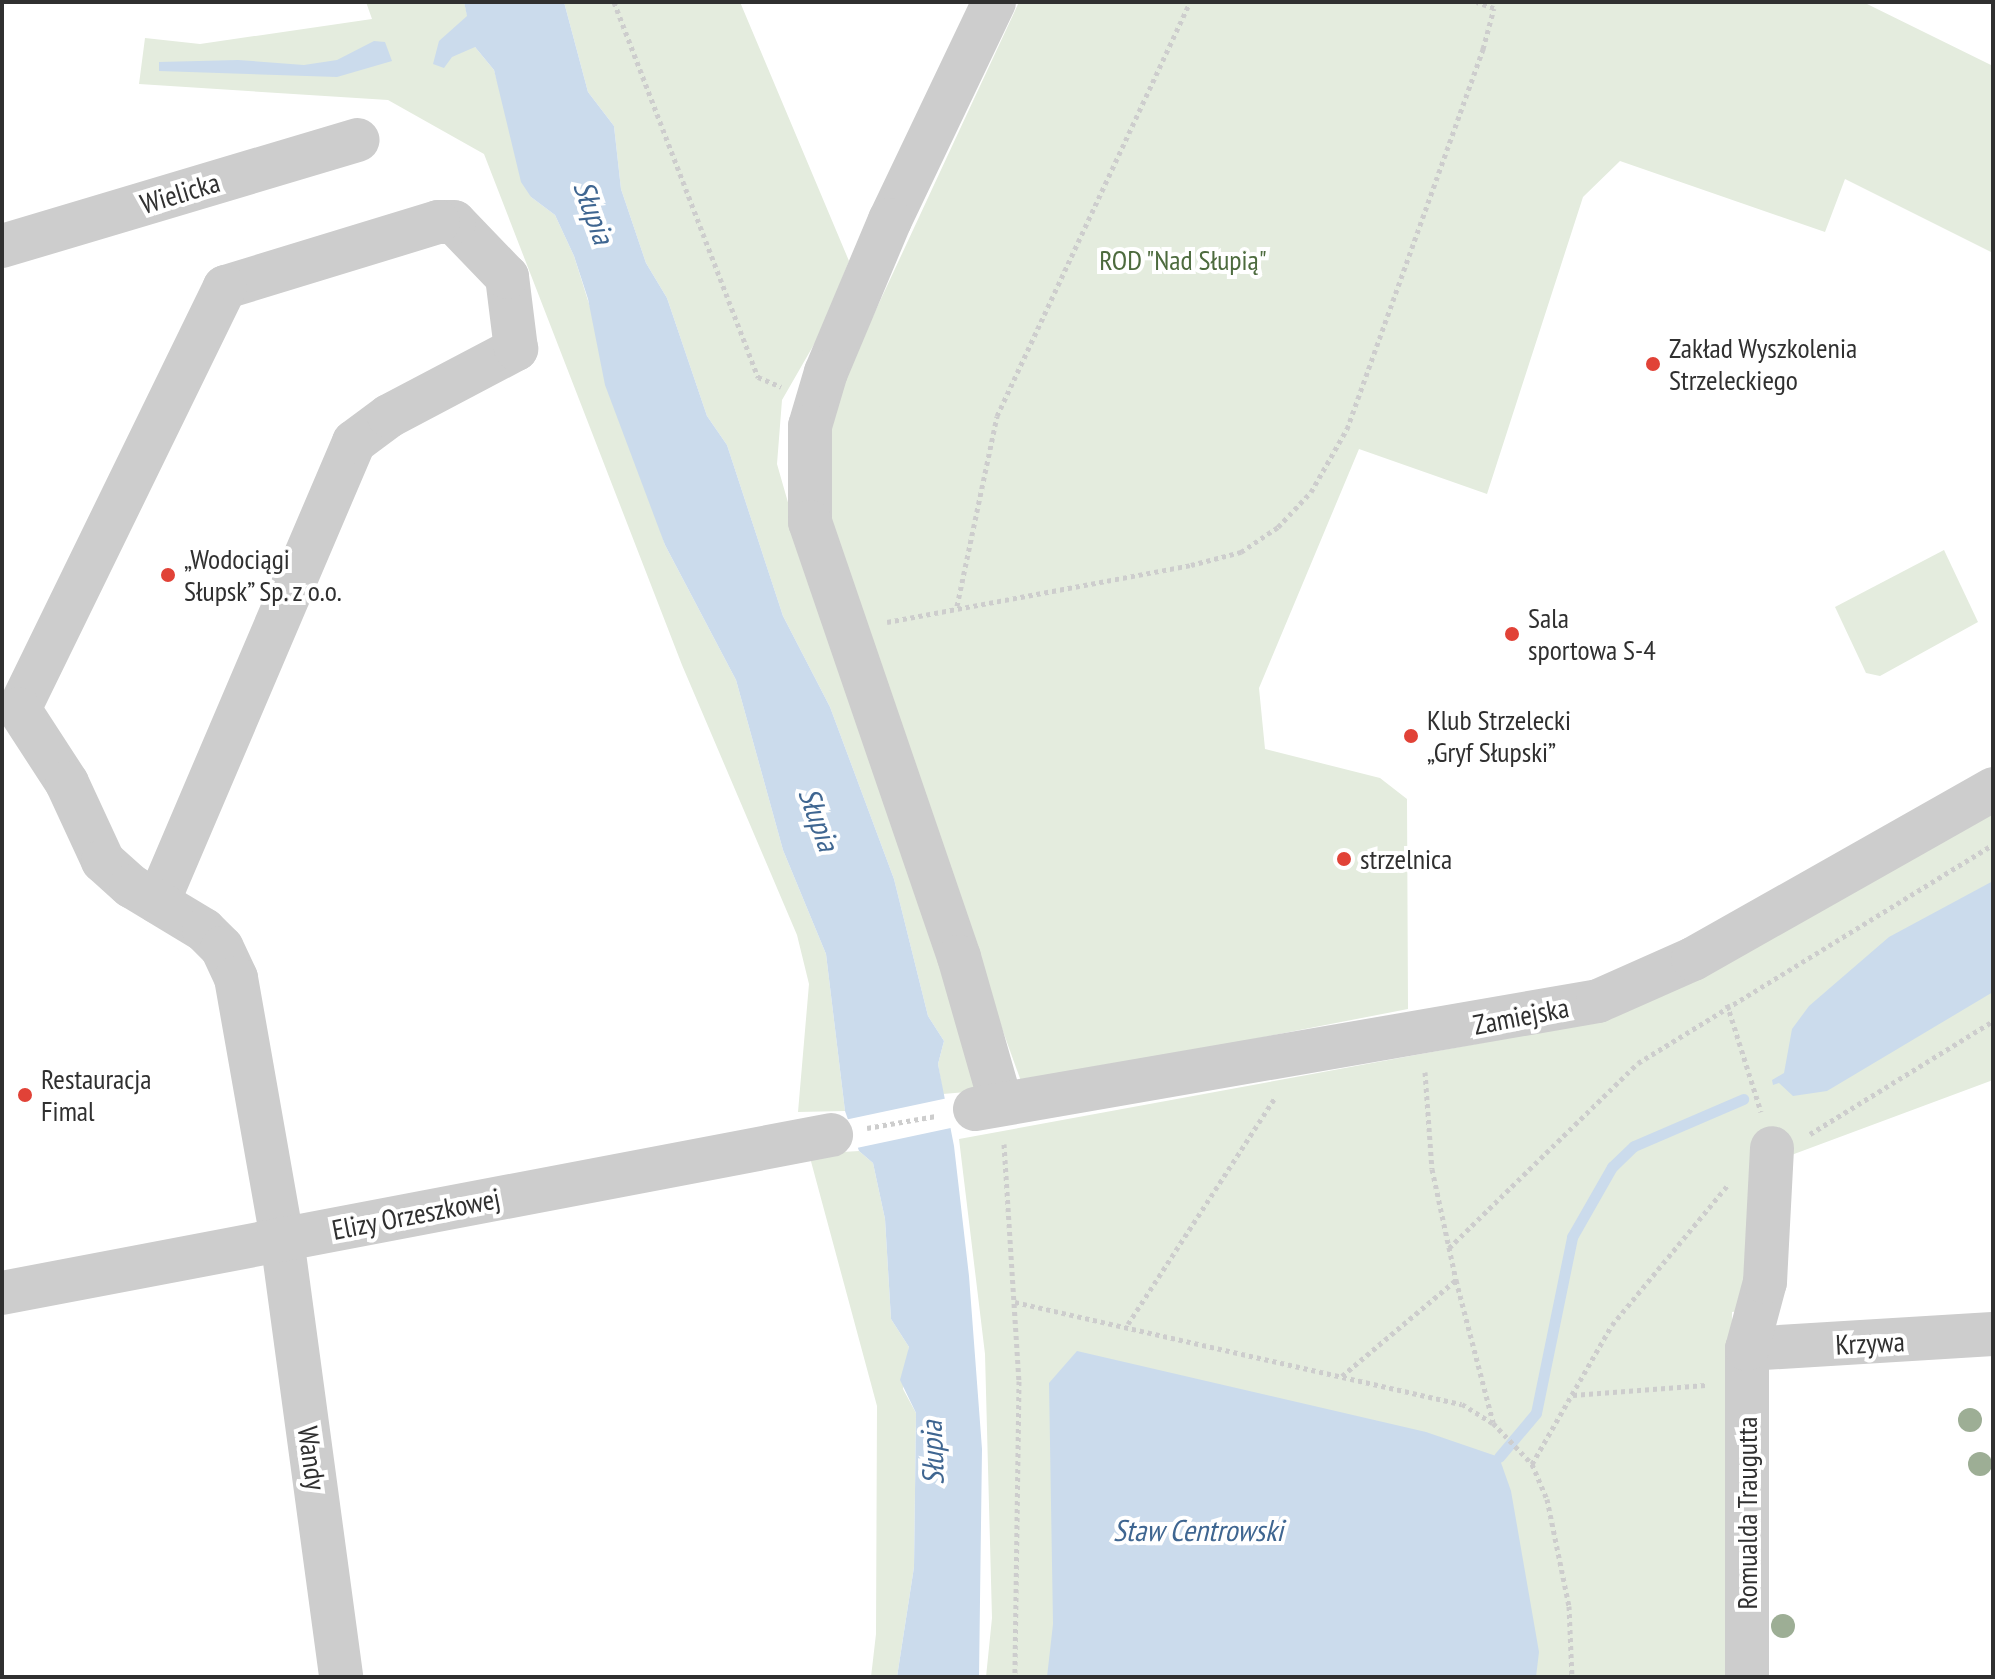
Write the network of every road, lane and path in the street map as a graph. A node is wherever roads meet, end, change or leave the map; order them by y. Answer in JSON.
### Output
{"nodes":[{"id":1,"x":614,"y":2,"type":"edge"},
{"id":2,"x":994,"y":2,"type":"edge"},
{"id":3,"x":1190,"y":2,"type":"edge"},
{"id":4,"x":1477,"y":2,"type":"edge"},
{"id":5,"x":358,"y":140,"type":"dead end"},
{"id":6,"x":2,"y":246,"type":"edge"},
{"id":7,"x":817,"y":403,"type":"junction"},
{"id":8,"x":957,"y":606,"type":"junction"},
{"id":9,"x":842,"y":626,"type":"junction"},
{"id":10,"x":1993,"y":789,"type":"edge"},
{"id":11,"x":1993,"y":845,"type":"edge"},
{"id":12,"x":158,"y":902,"type":"junction"},
{"id":13,"x":1727,"y":1004,"type":"junction"},
{"id":14,"x":1993,"y":1021,"type":"edge"},
{"id":15,"x":1424,"y":1035,"type":"junction"},
{"id":16,"x":1304,"y":1053,"type":"junction"},
{"id":17,"x":987,"y":1106,"type":"junction"},
{"id":18,"x":831,"y":1135,"type":"joint"},
{"id":19,"x":1772,"y":1148,"type":"junction"},
{"id":20,"x":282,"y":1239,"type":"junction"},
{"id":21,"x":1449,"y":1248,"type":"junction"},
{"id":22,"x":1456,"y":1280,"type":"junction"},
{"id":23,"x":2,"y":1293,"type":"edge"},
{"id":24,"x":1015,"y":1302,"type":"junction"},
{"id":25,"x":1128,"y":1324,"type":"junction"},
{"id":26,"x":1993,"y":1334,"type":"edge"},
{"id":27,"x":1747,"y":1365,"type":"junction"},
{"id":28,"x":1342,"y":1376,"type":"junction"},
{"id":29,"x":1572,"y":1395,"type":"junction"},
{"id":30,"x":1493,"y":1423,"type":"junction"},
{"id":31,"x":1532,"y":1464,"type":"junction"},
{"id":32,"x":341,"y":1677,"type":"edge"},
{"id":33,"x":1015,"y":1677,"type":"edge"},
{"id":34,"x":1572,"y":1677,"type":"edge"},
{"id":35,"x":1747,"y":1677,"type":"edge"}],
"edges":[{"from":1,"to":7,"type":"path"},
{"from":2,"to":7,"type":"street"},
{"from":3,"to":8,"type":"path"},
{"from":4,"to":8,"type":"path"},
{"from":5,"to":6,"type":"street","name":"Wielicka"},
{"from":7,"to":9,"type":"street"},
{"from":8,"to":9,"type":"path"},
{"from":9,"to":17,"type":"street"},
{"from":10,"to":15,"type":"street","name":"Zamiejska"},
{"from":11,"to":13,"type":"path"},
{"from":12,"to":12,"type":"street","name":"Wandy"},
{"from":12,"to":20,"type":"street","name":"Wandy"},
{"from":13,"to":19,"type":"path"},
{"from":13,"to":21,"type":"path"},
{"from":14,"to":19,"type":"path"},
{"from":15,"to":16,"type":"street","name":"Zamiejska"},
{"from":15,"to":21,"type":"path"},
{"from":16,"to":17,"type":"street","name":"Zamiejska"},
{"from":16,"to":25,"type":"path"},
{"from":17,"to":18,"type":"path"},
{"from":17,"to":24,"type":"path"},
{"from":18,"to":20,"type":"street","name":"Elizy Orzeszkowej"},
{"from":19,"to":27,"type":"street","name":"Romualda Traugutta"},
{"from":19,"to":29,"type":"path"},
{"from":20,"to":23,"type":"street","name":"Elizy Orzeszkowej"},
{"from":20,"to":32,"type":"street","name":"Wandy"},
{"from":21,"to":22,"type":"path"},
{"from":22,"to":28,"type":"path"},
{"from":22,"to":30,"type":"path"},
{"from":24,"to":25,"type":"path"},
{"from":24,"to":33,"type":"path"},
{"from":25,"to":28,"type":"path"},
{"from":26,"to":27,"type":"street","name":"Krzywa"},
{"from":27,"to":29,"type":"path"},
{"from":27,"to":35,"type":"street","name":"Romualda Traugutta"},
{"from":28,"to":30,"type":"path"},
{"from":29,"to":31,"type":"path"},
{"from":30,"to":31,"type":"path"},
{"from":31,"to":34,"type":"path"}]}
